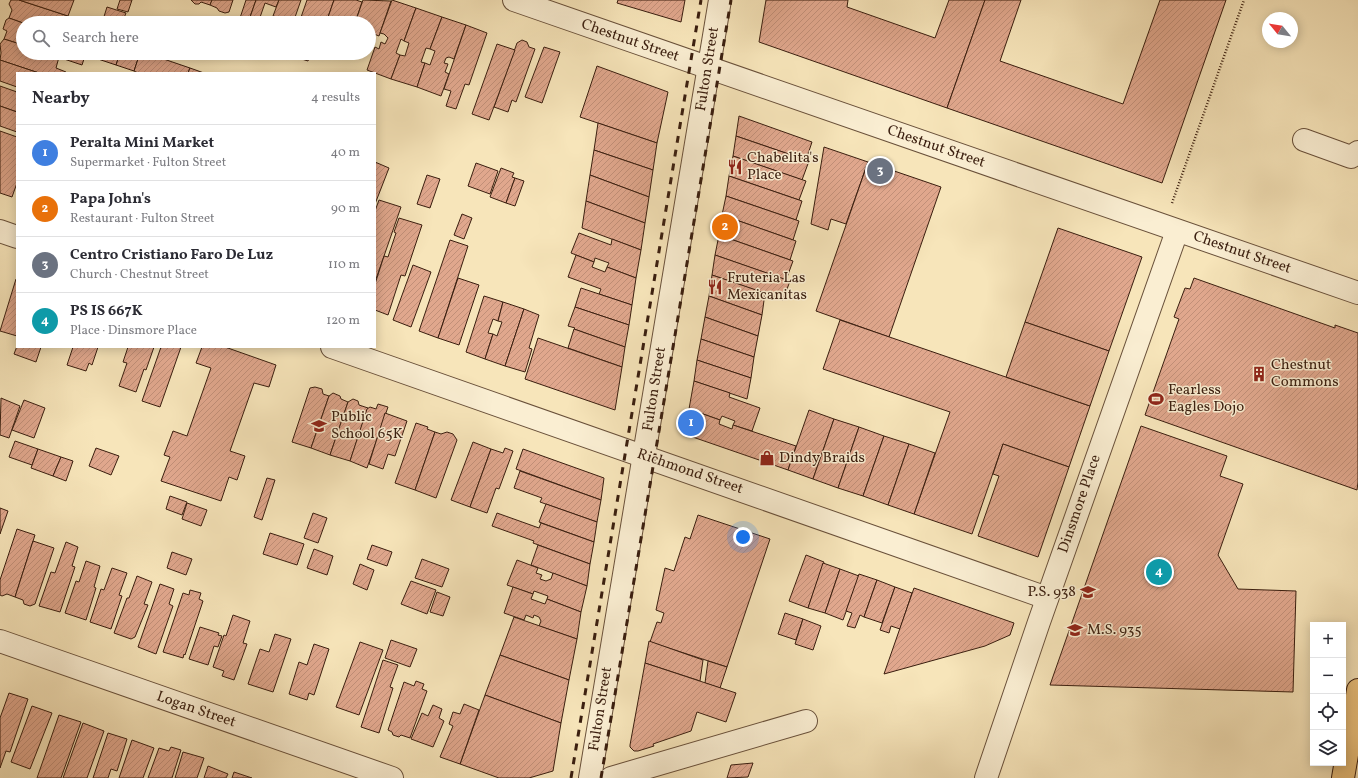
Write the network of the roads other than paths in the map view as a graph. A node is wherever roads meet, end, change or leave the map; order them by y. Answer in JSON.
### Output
{"nodes":[{"id":1,"x":514,"y":0,"type":"edge"},
{"id":2,"x":720,"y":0,"type":"edge"},
{"id":3,"x":708,"y":68,"type":"junction"},
{"id":4,"x":1304,"y":140,"type":"dead end"},
{"id":5,"x":1358,"y":152,"type":"edge"},
{"id":6,"x":0,"y":231,"type":"edge"},
{"id":7,"x":1177,"y":231,"type":"junction"},
{"id":8,"x":16,"y":237,"type":"edge"},
{"id":9,"x":1358,"y":293,"type":"edge"},
{"id":10,"x":335,"y":348,"type":"edge"},
{"id":11,"x":644,"y":456,"type":"junction"},
{"id":12,"x":1047,"y":598,"type":"junction"},
{"id":13,"x":0,"y":641,"type":"edge"},
{"id":14,"x":1358,"y":690,"type":"edge"},
{"id":15,"x":806,"y":721,"type":"dead end"},
{"id":16,"x":1358,"y":754,"type":"edge"},
{"id":17,"x":392,"y":778,"type":"edge"},
{"id":18,"x":590,"y":778,"type":"edge"},
{"id":19,"x":611,"y":778,"type":"edge"},
{"id":20,"x":986,"y":778,"type":"edge"},
{"id":21,"x":1344,"y":778,"type":"edge"},
{"id":22,"x":1350,"y":778,"type":"edge"}],
"edges":[{"from":1,"to":3,"type":"street","name":"Chestnut Street"},
{"from":2,"to":3,"type":"street","name":"Fulton Street"},
{"from":3,"to":7,"type":"street","name":"Chestnut Street"},
{"from":3,"to":11,"type":"street","name":"Fulton Street"},
{"from":4,"to":5,"type":"street"},
{"from":6,"to":8,"type":"street"},
{"from":7,"to":9,"type":"street","name":"Chestnut Street"},
{"from":7,"to":12,"type":"street","name":"Dinsmore Place"},
{"from":10,"to":11,"type":"street","name":"Richmond Street"},
{"from":11,"to":12,"type":"street","name":"Richmond Street"},
{"from":11,"to":18,"type":"street","name":"Fulton Street"},
{"from":12,"to":20,"type":"street","name":"Dinsmore Place"},
{"from":13,"to":17,"type":"street","name":"Logan Street"},
{"from":14,"to":21,"type":"main road"},
{"from":15,"to":19,"type":"street"},
{"from":16,"to":22,"type":"main road"}]}
